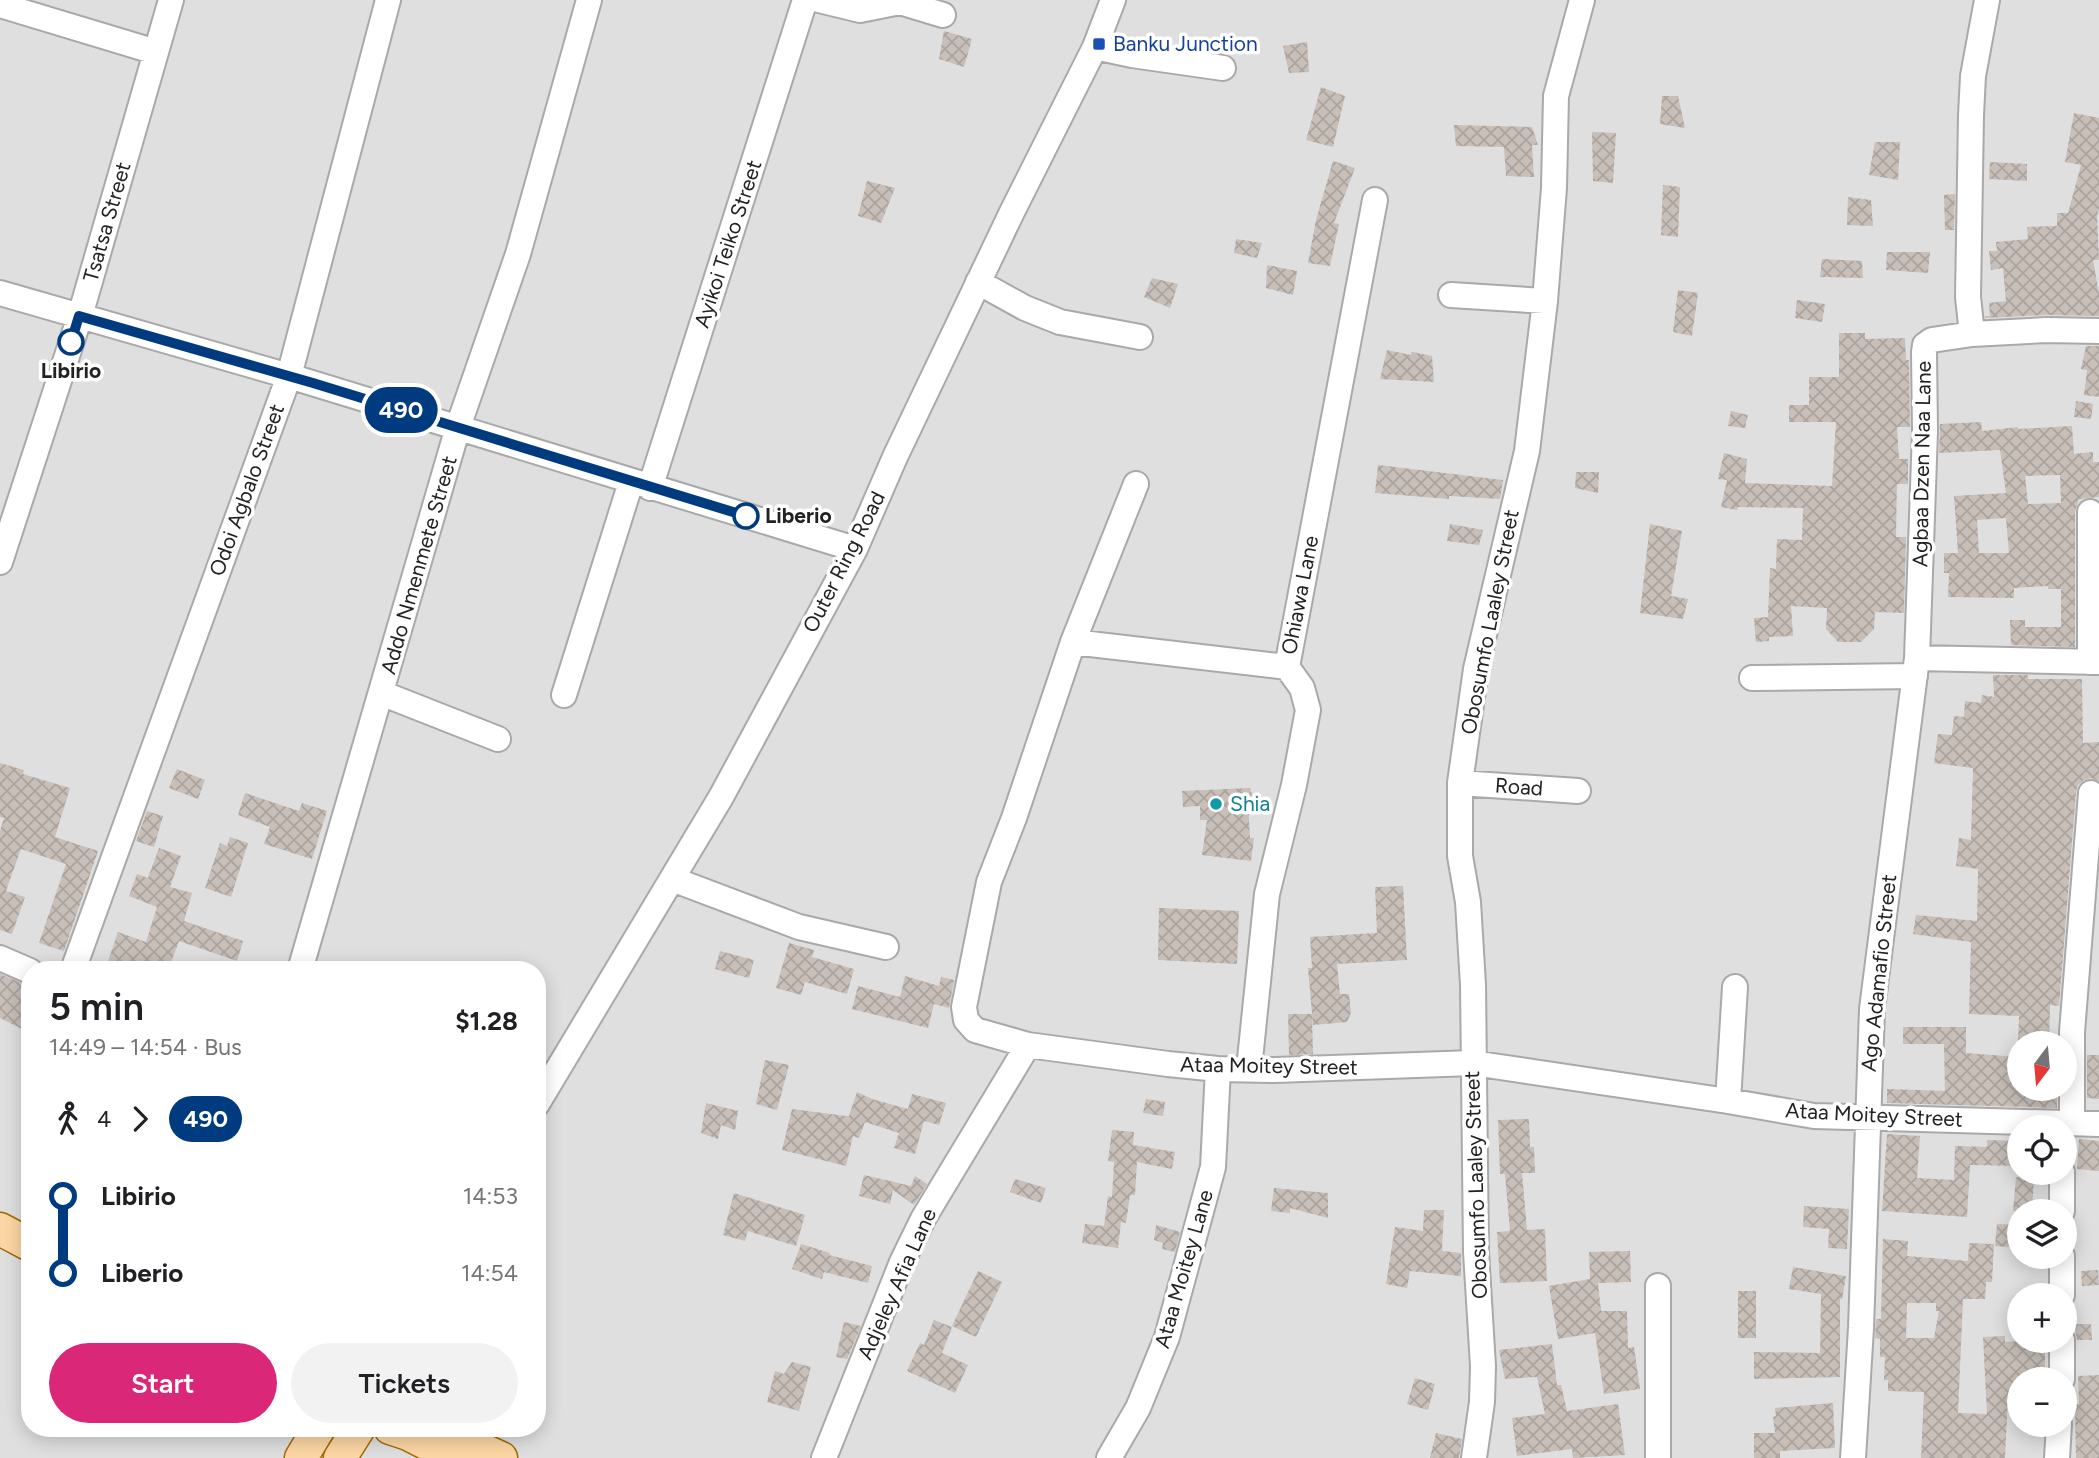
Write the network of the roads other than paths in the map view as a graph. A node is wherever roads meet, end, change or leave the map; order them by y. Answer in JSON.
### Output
{"nodes":[{"id":1,"x":171,"y":0,"type":"edge"},
{"id":2,"x":388,"y":0,"type":"edge"},
{"id":3,"x":589,"y":0,"type":"edge"},
{"id":4,"x":805,"y":0,"type":"edge"},
{"id":5,"x":819,"y":0,"type":"edge"},
{"id":6,"x":1112,"y":0,"type":"edge"},
{"id":7,"x":1582,"y":0,"type":"edge"},
{"id":8,"x":1987,"y":0,"type":"edge"},
{"id":9,"x":0,"y":5,"type":"edge"},
{"id":10,"x":943,"y":15,"type":"dead end"},
{"id":11,"x":1095,"y":47,"type":"junction"},
{"id":12,"x":156,"y":52,"type":"junction"},
{"id":13,"x":1223,"y":68,"type":"dead end"},
{"id":14,"x":1375,"y":200,"type":"dead end"},
{"id":15,"x":978,"y":282,"type":"junction"},
{"id":16,"x":0,"y":293,"type":"edge"},
{"id":17,"x":1451,"y":295,"type":"dead end"},
{"id":18,"x":1545,"y":301,"type":"junction"},
{"id":19,"x":79,"y":316,"type":"junction"},
{"id":20,"x":2099,"y":331,"type":"edge"},
{"id":21,"x":1972,"y":334,"type":"junction"},
{"id":22,"x":1140,"y":337,"type":"dead end"},
{"id":23,"x":289,"y":376,"type":"junction"},
{"id":24,"x":458,"y":427,"type":"junction"},
{"id":25,"x":1136,"y":484,"type":"dead end"},
{"id":26,"x":641,"y":485,"type":"junction"},
{"id":27,"x":2090,"y":512,"type":"dead end"},
{"id":28,"x":855,"y":549,"type":"junction"},
{"id":29,"x":0,"y":562,"type":"edge"},
{"id":30,"x":1073,"y":642,"type":"junction"},
{"id":31,"x":2095,"y":662,"type":"edge"},
{"id":32,"x":1287,"y":667,"type":"junction"},
{"id":33,"x":1916,"y":667,"type":"junction"},
{"id":34,"x":1752,"y":678,"type":"dead end"},
{"id":35,"x":381,"y":693,"type":"junction"},
{"id":36,"x":564,"y":695,"type":"dead end"},
{"id":37,"x":498,"y":739,"type":"dead end"},
{"id":38,"x":1460,"y":783,"type":"junction"},
{"id":39,"x":1578,"y":791,"type":"dead end"},
{"id":40,"x":2091,"y":793,"type":"dead end"},
{"id":41,"x":672,"y":879,"type":"junction"},
{"id":42,"x":886,"y":947,"type":"dead end"},
{"id":43,"x":0,"y":958,"type":"edge"},
{"id":44,"x":76,"y":961,"type":"edge"},
{"id":45,"x":303,"y":961,"type":"edge"},
{"id":46,"x":21,"y":967,"type":"edge"},
{"id":47,"x":1735,"y":987,"type":"dead end"},
{"id":48,"x":1028,"y":1045,"type":"junction"},
{"id":49,"x":1473,"y":1063,"type":"junction"},
{"id":50,"x":1218,"y":1069,"type":"junction"},
{"id":51,"x":1249,"y":1069,"type":"junction"},
{"id":52,"x":546,"y":1089,"type":"edge"},
{"id":53,"x":1728,"y":1101,"type":"junction"},
{"id":54,"x":2066,"y":1115,"type":"edge"},
{"id":55,"x":1867,"y":1118,"type":"junction"},
{"id":56,"x":2007,"y":1123,"type":"edge"},
{"id":57,"x":2099,"y":1124,"type":"edge"},
{"id":58,"x":2077,"y":1125,"type":"edge"},
{"id":59,"x":0,"y":1218,"type":"edge"},
{"id":60,"x":0,"y":1228,"type":"edge"},
{"id":61,"x":21,"y":1228,"type":"edge"},
{"id":62,"x":21,"y":1240,"type":"edge"},
{"id":63,"x":1658,"y":1286,"type":"dead end"},
{"id":64,"x":314,"y":1437,"type":"edge"},
{"id":65,"x":353,"y":1437,"type":"edge"},
{"id":66,"x":410,"y":1437,"type":"edge"},
{"id":67,"x":454,"y":1437,"type":"edge"},
{"id":68,"x":2059,"y":1437,"type":"edge"},
{"id":69,"x":301,"y":1458,"type":"edge"},
{"id":70,"x":340,"y":1458,"type":"edge"},
{"id":71,"x":455,"y":1458,"type":"edge"},
{"id":72,"x":500,"y":1458,"type":"edge"},
{"id":73,"x":824,"y":1458,"type":"edge"},
{"id":74,"x":1109,"y":1458,"type":"edge"},
{"id":75,"x":1474,"y":1458,"type":"edge"},
{"id":76,"x":1658,"y":1458,"type":"edge"},
{"id":77,"x":1853,"y":1458,"type":"edge"},
{"id":78,"x":2057,"y":1458,"type":"edge"}],
"edges":[{"from":1,"to":12,"type":"street","name":"Tsatsa Street"},
{"from":2,"to":23,"type":"street","name":"Odoi Agbalo Street"},
{"from":3,"to":24,"type":"street","name":"Addo Nmenmete Street"},
{"from":4,"to":26,"type":"street","name":"Ayikoi Teiko Street"},
{"from":5,"to":10,"type":"street"},
{"from":6,"to":11,"type":"street","name":"Outer Ring Road"},
{"from":7,"to":18,"type":"street","name":"Obosumfo Laaley Street"},
{"from":8,"to":21,"type":"street"},
{"from":9,"to":12,"type":"street"},
{"from":11,"to":13,"type":"street"},
{"from":11,"to":15,"type":"street","name":"Outer Ring Road"},
{"from":12,"to":19,"type":"street","name":"Tsatsa Street"},
{"from":14,"to":32,"type":"street","name":"Ohiawa Lane"},
{"from":15,"to":22,"type":"street"},
{"from":15,"to":28,"type":"street","name":"Outer Ring Road"},
{"from":16,"to":19,"type":"street"},
{"from":17,"to":18,"type":"street"},
{"from":18,"to":38,"type":"street","name":"Obosumfo Laaley Street"},
{"from":19,"to":23,"type":"street"},
{"from":19,"to":29,"type":"street","name":"Tsatsa Street"},
{"from":20,"to":21,"type":"street"},
{"from":21,"to":33,"type":"street","name":"Agbaa Dzen Naa Lane"},
{"from":23,"to":24,"type":"street"},
{"from":23,"to":44,"type":"street","name":"Odoi Agbalo Street"},
{"from":24,"to":26,"type":"street"},
{"from":24,"to":35,"type":"street","name":"Addo Nmenmete Street"},
{"from":25,"to":30,"type":"street","name":"Ataa Moitey Street"},
{"from":26,"to":28,"type":"street"},
{"from":26,"to":36,"type":"street","name":"Ayikoi Teiko Street"},
{"from":27,"to":31,"type":"street"},
{"from":28,"to":41,"type":"street","name":"Outer Ring Road"},
{"from":30,"to":32,"type":"street"},
{"from":30,"to":48,"type":"street","name":"Ataa Moitey Street"},
{"from":31,"to":33,"type":"street"},
{"from":32,"to":51,"type":"street","name":"Ohiawa Lane"},
{"from":33,"to":34,"type":"street"},
{"from":33,"to":55,"type":"street","name":"Ago Adamafio Street"},
{"from":35,"to":37,"type":"street"},
{"from":35,"to":45,"type":"street","name":"Addo Nmenmete Street"},
{"from":38,"to":39,"type":"street","name":"Road"},
{"from":38,"to":49,"type":"street","name":"Obosumfo Laaley Street"},
{"from":40,"to":54,"type":"street"},
{"from":41,"to":42,"type":"street"},
{"from":41,"to":52,"type":"street","name":"Outer Ring Road"},
{"from":43,"to":46,"type":"street"},
{"from":47,"to":53,"type":"street"},
{"from":48,"to":50,"type":"street","name":"Ataa Moitey Street"},
{"from":48,"to":73,"type":"street","name":"Adjeley Afia Lane"},
{"from":49,"to":51,"type":"street","name":"Ataa Moitey Street"},
{"from":49,"to":53,"type":"street","name":"Ataa Moitey Street"},
{"from":49,"to":75,"type":"street","name":"Obosumfo Laaley Street"},
{"from":50,"to":51,"type":"street","name":"Ataa Moitey Street"},
{"from":50,"to":74,"type":"street","name":"Ataa Moitey Lane"},
{"from":53,"to":55,"type":"street","name":"Ataa Moitey Street"},
{"from":55,"to":56,"type":"street","name":"Ataa Moitey Street"},
{"from":55,"to":77,"type":"street","name":"Ago Adamafio Street"},
{"from":57,"to":58,"type":"street","name":"Ataa Moitey Street"},
{"from":59,"to":61,"type":"main road"},
{"from":60,"to":62,"type":"main road"},
{"from":63,"to":76,"type":"street"},
{"from":64,"to":69,"type":"main road"},
{"from":65,"to":70,"type":"main road"},
{"from":66,"to":71,"type":"main road"},
{"from":67,"to":72,"type":"main road"},
{"from":68,"to":78,"type":"street"}]}
